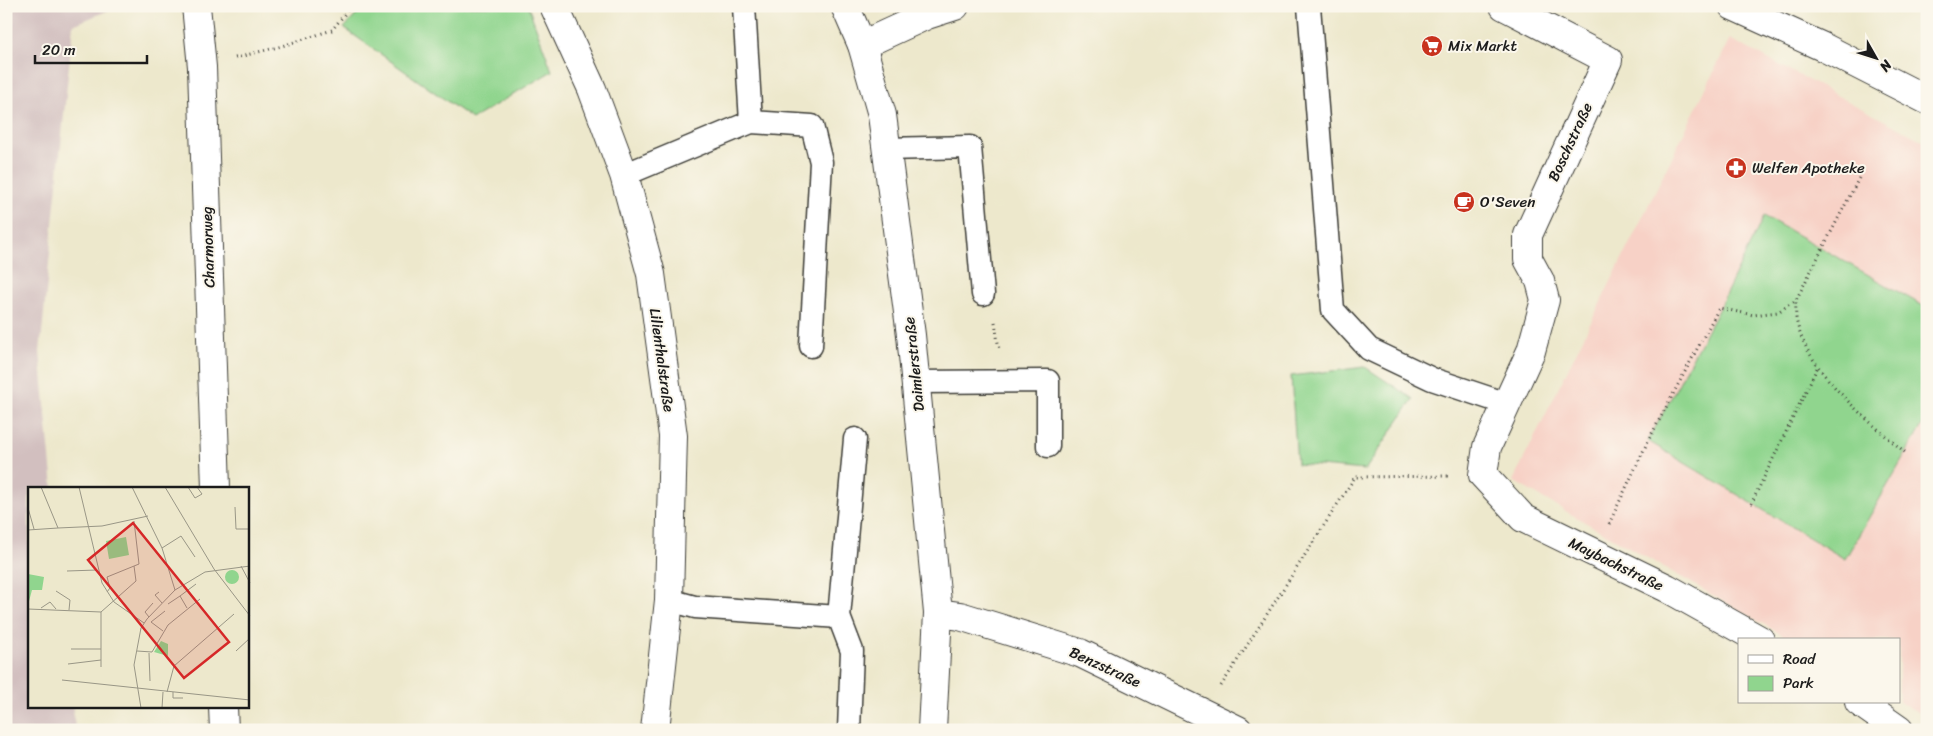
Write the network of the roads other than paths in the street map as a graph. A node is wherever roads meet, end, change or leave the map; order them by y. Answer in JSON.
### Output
{"nodes":[{"id":1,"x":196,"y":6,"type":"edge"},
{"id":2,"x":554,"y":6,"type":"edge"},
{"id":3,"x":744,"y":6,"type":"edge"},
{"id":4,"x":844,"y":6,"type":"edge"},
{"id":5,"x":955,"y":6,"type":"edge"},
{"id":6,"x":1309,"y":6,"type":"edge"},
{"id":7,"x":1504,"y":6,"type":"edge"},
{"id":8,"x":1751,"y":10,"type":"edge"},
{"id":9,"x":862,"y":45,"type":"junction"},
{"id":10,"x":1927,"y":100,"type":"edge"},
{"id":11,"x":751,"y":122,"type":"junction"},
{"id":12,"x":886,"y":149,"type":"junction"},
{"id":13,"x":624,"y":175,"type":"junction"},
{"id":14,"x":983,"y":294,"type":"road end"},
{"id":15,"x":811,"y":346,"type":"dead end"},
{"id":16,"x":916,"y":382,"type":"junction"},
{"id":17,"x":1506,"y":404,"type":"junction"},
{"id":18,"x":856,"y":439,"type":"dead end"},
{"id":19,"x":1048,"y":446,"type":"dead end"},
{"id":20,"x":1484,"y":476,"type":"joint"},
{"id":21,"x":216,"y":487,"type":"edge"},
{"id":22,"x":669,"y":600,"type":"junction"},
{"id":23,"x":938,"y":613,"type":"junction"},
{"id":24,"x":840,"y":617,"type":"junction"},
{"id":25,"x":1756,"y":638,"type":"edge"},
{"id":26,"x":1862,"y":704,"type":"edge"},
{"id":27,"x":223,"y":708,"type":"edge"},
{"id":28,"x":224,"y":730,"type":"edge"},
{"id":29,"x":655,"y":730,"type":"edge"},
{"id":30,"x":850,"y":730,"type":"edge"},
{"id":31,"x":932,"y":730,"type":"edge"},
{"id":32,"x":1238,"y":730,"type":"edge"},
{"id":33,"x":1899,"y":730,"type":"edge"}],
"edges":[{"from":1,"to":21,"type":"street","name":"Charmorweg"},
{"from":2,"to":13,"type":"street","name":"Lilienthalstraße"},
{"from":3,"to":11,"type":"lane"},
{"from":4,"to":9,"type":"street","name":"Daimlerstraße"},
{"from":5,"to":9,"type":"street"},
{"from":6,"to":17,"type":"lane"},
{"from":7,"to":17,"type":"street","name":"Boschstraße"},
{"from":8,"to":10,"type":"street"},
{"from":9,"to":12,"type":"street","name":"Daimlerstraße"},
{"from":11,"to":13,"type":"lane"},
{"from":11,"to":15,"type":"lane"},
{"from":12,"to":14,"type":"lane"},
{"from":12,"to":16,"type":"street","name":"Daimlerstraße"},
{"from":13,"to":22,"type":"street","name":"Lilienthalstraße"},
{"from":16,"to":19,"type":"lane"},
{"from":16,"to":23,"type":"street","name":"Daimlerstraße"},
{"from":17,"to":20,"type":"street","name":"Boschstraße"},
{"from":18,"to":24,"type":"lane"},
{"from":20,"to":25,"type":"street","name":"Maybachstraße"},
{"from":22,"to":24,"type":"lane"},
{"from":22,"to":29,"type":"street","name":"Lilienthalstraße"},
{"from":23,"to":31,"type":"street","name":"Daimlerstraße"},
{"from":23,"to":32,"type":"street","name":"Benzstraße"},
{"from":24,"to":30,"type":"lane"},
{"from":26,"to":33,"type":"street"},
{"from":27,"to":28,"type":"street"}]}
